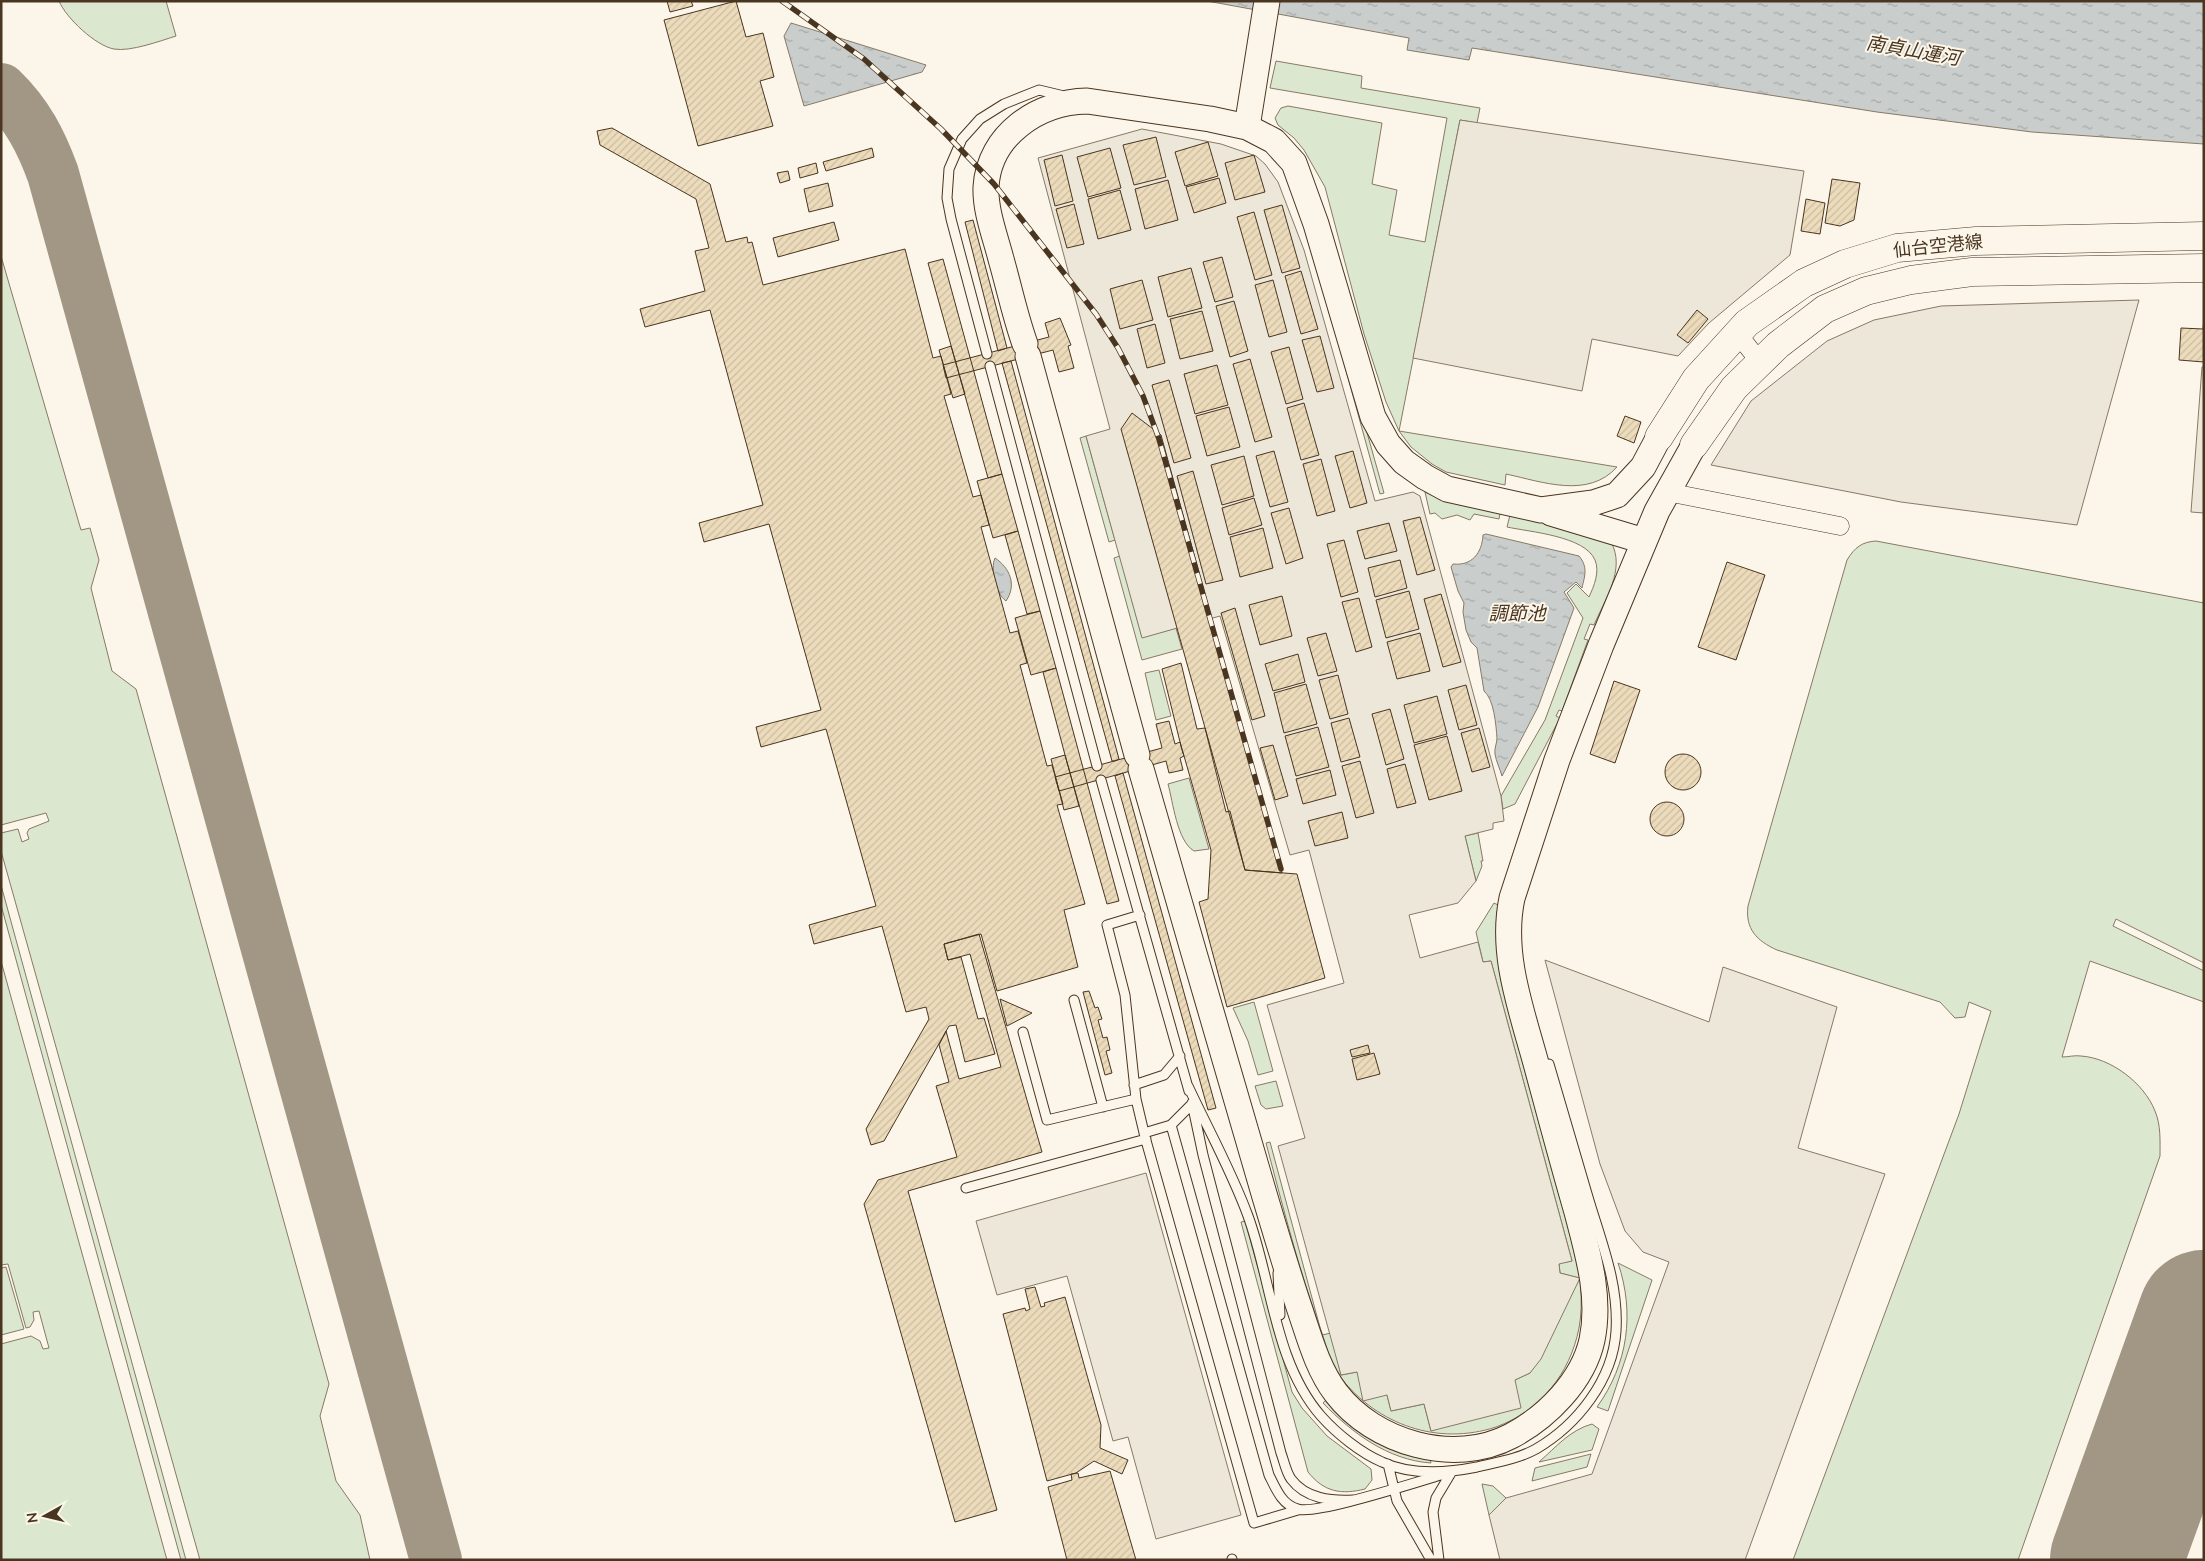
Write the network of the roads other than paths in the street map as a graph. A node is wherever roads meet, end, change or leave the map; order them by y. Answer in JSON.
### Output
{"nodes":[{"id":1,"x":1267,"y":1,"type":"edge"},
{"id":2,"x":1087,"y":101,"type":"junction"},
{"id":3,"x":1247,"y":127,"type":"junction"},
{"id":4,"x":2204,"y":236,"type":"edge"},
{"id":5,"x":1862,"y":258,"type":"junction"},
{"id":6,"x":2204,"y":268,"type":"edge"},
{"id":7,"x":1873,"y":290,"type":"junction"},
{"id":8,"x":1737,"y":333,"type":"junction"},
{"id":9,"x":987,"y":354,"type":"dead end"},
{"id":10,"x":1760,"y":362,"type":"junction"},
{"id":11,"x":990,"y":366,"type":"dead end"},
{"id":12,"x":1659,"y":438,"type":"joint"},
{"id":13,"x":1694,"y":445,"type":"joint"},
{"id":14,"x":1667,"y":492,"type":"junction"},
{"id":15,"x":1542,"y":510,"type":"junction"},
{"id":16,"x":1840,"y":526,"type":"dead end"},
{"id":17,"x":1644,"y":541,"type":"junction"},
{"id":18,"x":1097,"y":766,"type":"dead end"},
{"id":19,"x":1101,"y":780,"type":"dead end"},
{"id":20,"x":1140,"y":915,"type":"junction"},
{"id":21,"x":1512,"y":976,"type":"junction"},
{"id":22,"x":1074,"y":1000,"type":"dead end"},
{"id":23,"x":1535,"y":1022,"type":"dead end"},
{"id":24,"x":1023,"y":1032,"type":"dead end"},
{"id":25,"x":1180,"y":1056,"type":"junction"},
{"id":26,"x":1547,"y":1057,"type":"dead end"},
{"id":27,"x":1134,"y":1085,"type":"junction"},
{"id":28,"x":1188,"y":1086,"type":"junction"},
{"id":29,"x":1136,"y":1099,"type":"junction"},
{"id":30,"x":1192,"y":1104,"type":"junction"},
{"id":31,"x":1103,"y":1106,"type":"junction"},
{"id":32,"x":1171,"y":1125,"type":"junction"},
{"id":33,"x":1145,"y":1136,"type":"junction"},
{"id":34,"x":966,"y":1188,"type":"dead end"},
{"id":35,"x":1276,"y":1235,"type":"junction"},
{"id":36,"x":1280,"y":1330,"type":"junction"},
{"id":37,"x":1388,"y":1464,"type":"junction"},
{"id":38,"x":1451,"y":1472,"type":"junction"},
{"id":39,"x":1393,"y":1488,"type":"junction"},
{"id":40,"x":1353,"y":1500,"type":"junction"},
{"id":41,"x":1298,"y":1510,"type":"junction"},
{"id":42,"x":1431,"y":1560,"type":"edge"},
{"id":43,"x":1439,"y":1560,"type":"edge"}],
"edges":[{"from":1,"to":3,"type":"street"},
{"from":2,"to":3,"type":"street"},
{"from":2,"to":9,"type":"lane"},
{"from":2,"to":35,"type":"street"},
{"from":3,"to":15,"type":"street"},
{"from":4,"to":5,"type":"main road","name":"仙台空港線"},
{"from":5,"to":7,"type":"street"},
{"from":5,"to":8,"type":"main road","name":"仙台空港線"},
{"from":6,"to":7,"type":"main road","name":"仙台空港線"},
{"from":7,"to":10,"type":"main road","name":"仙台空港線"},
{"from":8,"to":10,"type":"street"},
{"from":8,"to":12,"type":"main road","name":"仙台空港線"},
{"from":10,"to":13,"type":"main road","name":"仙台空港線"},
{"from":11,"to":18,"type":"lane"},
{"from":12,"to":15,"type":"street"},
{"from":13,"to":14,"type":"street"},
{"from":14,"to":16,"type":"street"},
{"from":14,"to":17,"type":"street"},
{"from":15,"to":17,"type":"street"},
{"from":17,"to":21,"type":"street"},
{"from":19,"to":20,"type":"lane"},
{"from":20,"to":25,"type":"lane"},
{"from":20,"to":27,"type":"lane"},
{"from":21,"to":23,"type":"lane"},
{"from":21,"to":35,"type":"street"},
{"from":22,"to":31,"type":"lane"},
{"from":24,"to":31,"type":"lane"},
{"from":25,"to":27,"type":"lane"},
{"from":25,"to":28,"type":"lane"},
{"from":26,"to":38,"type":"lane"},
{"from":27,"to":29,"type":"lane"},
{"from":28,"to":30,"type":"lane"},
{"from":28,"to":36,"type":"lane"},
{"from":29,"to":31,"type":"lane"},
{"from":29,"to":33,"type":"lane"},
{"from":30,"to":32,"type":"lane"},
{"from":30,"to":40,"type":"lane"},
{"from":32,"to":33,"type":"lane"},
{"from":32,"to":41,"type":"lane"},
{"from":33,"to":34,"type":"lane"},
{"from":33,"to":41,"type":"lane"},
{"from":35,"to":36,"type":"lane"},
{"from":36,"to":37,"type":"lane"},
{"from":37,"to":38,"type":"lane"},
{"from":37,"to":39,"type":"lane"},
{"from":38,"to":39,"type":"lane"},
{"from":38,"to":43,"type":"lane"},
{"from":39,"to":40,"type":"lane"},
{"from":39,"to":42,"type":"lane"},
{"from":40,"to":41,"type":"lane"}]}
